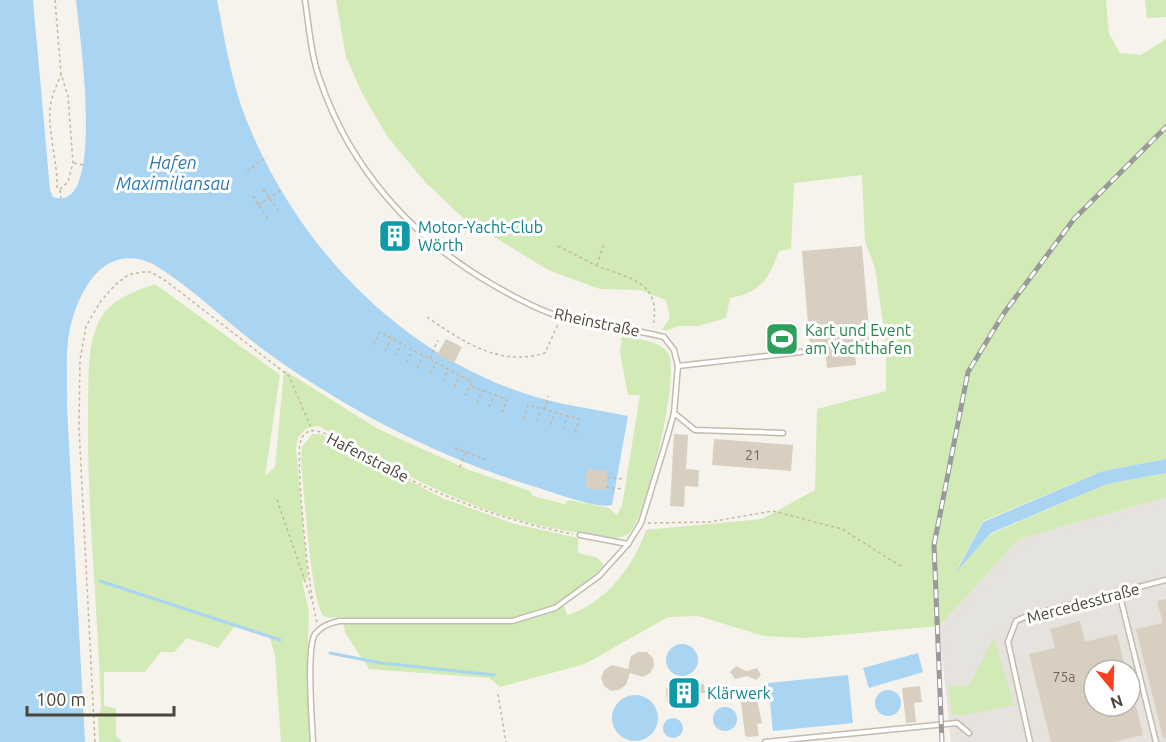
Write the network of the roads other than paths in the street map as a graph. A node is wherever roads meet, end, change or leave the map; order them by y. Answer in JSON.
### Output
{"nodes":[{"id":1,"x":305,"y":0,"type":"edge"},
{"id":2,"x":801,"y":352,"type":"dead end"},
{"id":3,"x":678,"y":366,"type":"junction"},
{"id":4,"x":674,"y":413,"type":"junction"},
{"id":5,"x":783,"y":433,"type":"dead end"},
{"id":6,"x":580,"y":535,"type":"road end"},
{"id":7,"x":628,"y":543,"type":"junction"},
{"id":8,"x":1166,"y":580,"type":"edge"},
{"id":9,"x":1119,"y":592,"type":"junction"},
{"id":10,"x":969,"y":733,"type":"dead end"},
{"id":11,"x":313,"y":742,"type":"edge"},
{"id":12,"x":765,"y":742,"type":"edge"},
{"id":13,"x":1030,"y":742,"type":"edge"},
{"id":14,"x":1156,"y":742,"type":"edge"}],
"edges":[{"from":1,"to":3,"type":"lane","name":"Rheinstraße"},
{"from":2,"to":3,"type":"lane"},
{"from":3,"to":4,"type":"lane","name":"Rheinstraße"},
{"from":4,"to":5,"type":"lane"},
{"from":4,"to":7,"type":"lane","name":"Rheinstraße"},
{"from":6,"to":7,"type":"lane"},
{"from":7,"to":11,"type":"lane","name":"Rheinstraße"},
{"from":8,"to":9,"type":"lane","name":"Mercedesstraße"},
{"from":9,"to":13,"type":"lane","name":"Mercedesstraße"},
{"from":9,"to":14,"type":"lane"},
{"from":10,"to":12,"type":"lane"}]}
